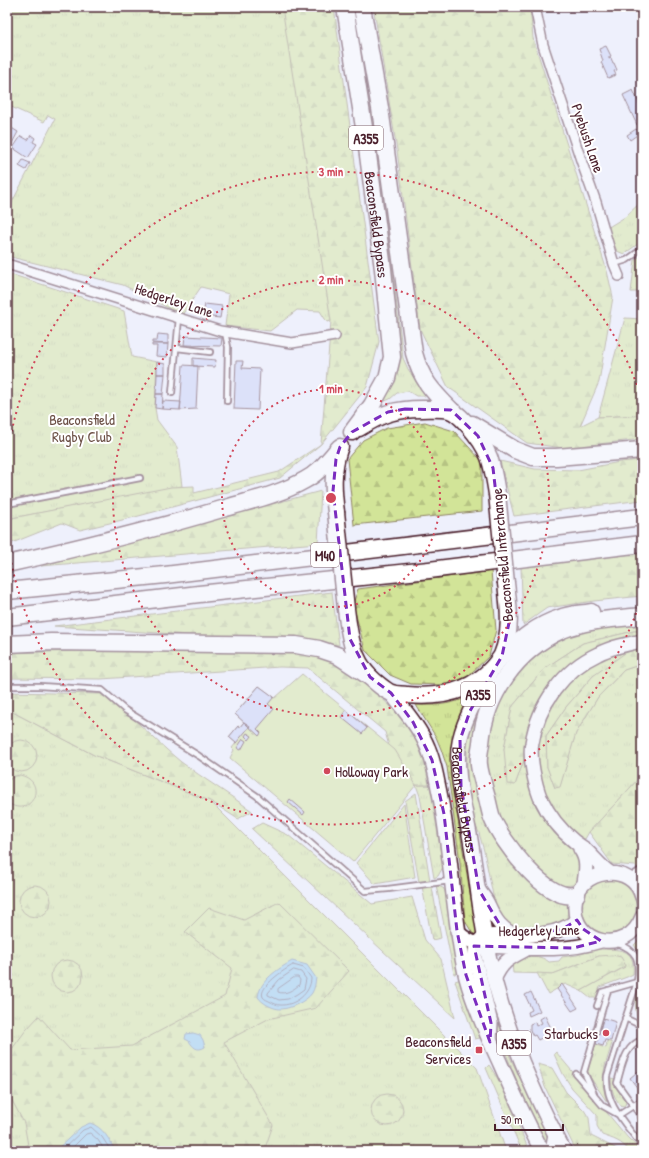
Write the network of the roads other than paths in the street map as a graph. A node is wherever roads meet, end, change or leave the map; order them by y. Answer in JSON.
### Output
{"nodes":[{"id":1,"x":344,"y":7,"type":"edge"},
{"id":2,"x":362,"y":7,"type":"edge"},
{"id":3,"x":535,"y":7,"type":"edge"},
{"id":4,"x":642,"y":248,"type":"edge"},
{"id":5,"x":7,"y":264,"type":"edge"},
{"id":6,"x":614,"y":264,"type":"junction"},
{"id":7,"x":619,"y":276,"type":"dead end"},
{"id":8,"x":179,"y":318,"type":"junction"},
{"id":9,"x":225,"y":332,"type":"junction"},
{"id":10,"x":335,"y":336,"type":"dead end"},
{"id":11,"x":176,"y":348,"type":"junction"},
{"id":12,"x":210,"y":352,"type":"dead end"},
{"id":13,"x":172,"y":394,"type":"dead end"},
{"id":14,"x":227,"y":401,"type":"dead end"},
{"id":15,"x":457,"y":414,"type":"junction"},
{"id":16,"x":352,"y":432,"type":"junction"},
{"id":17,"x":340,"y":447,"type":"junction"},
{"id":18,"x":642,"y":450,"type":"edge"},
{"id":19,"x":140,"y":478,"type":"dead end"},
{"id":20,"x":7,"y":504,"type":"edge"},
{"id":21,"x":642,"y":517,"type":"edge"},
{"id":22,"x":642,"y":544,"type":"edge"},
{"id":23,"x":7,"y":564,"type":"edge"},
{"id":24,"x":7,"y":591,"type":"edge"},
{"id":25,"x":642,"y":606,"type":"edge"},
{"id":26,"x":642,"y":616,"type":"edge"},
{"id":27,"x":7,"y":617,"type":"edge"},
{"id":28,"x":642,"y":641,"type":"edge"},
{"id":29,"x":7,"y":644,"type":"edge"},
{"id":30,"x":499,"y":659,"type":"junction"},
{"id":31,"x":370,"y":677,"type":"junction"},
{"id":32,"x":7,"y":686,"type":"edge"},
{"id":33,"x":391,"y":693,"type":"junction"},
{"id":34,"x":575,"y":842,"type":"junction"},
{"id":35,"x":642,"y":869,"type":"edge"},
{"id":36,"x":610,"y":872,"type":"junction"},
{"id":37,"x":628,"y":878,"type":"junction"},
{"id":38,"x":452,"y":880,"type":"junction"},
{"id":39,"x":580,"y":888,"type":"junction"},
{"id":40,"x":478,"y":890,"type":"junction"},
{"id":41,"x":642,"y":897,"type":"edge"},
{"id":42,"x":642,"y":916,"type":"edge"},
{"id":43,"x":577,"y":920,"type":"junction"},
{"id":44,"x":458,"y":931,"type":"junction"},
{"id":45,"x":519,"y":935,"type":"junction"},
{"id":46,"x":606,"y":941,"type":"junction"},
{"id":47,"x":482,"y":942,"type":"junction"},
{"id":48,"x":527,"y":949,"type":"junction"},
{"id":49,"x":642,"y":978,"type":"edge"},
{"id":50,"x":494,"y":980,"type":"junction"},
{"id":51,"x":637,"y":982,"type":"junction"},
{"id":52,"x":608,"y":990,"type":"junction"},
{"id":53,"x":597,"y":1006,"type":"dead end"},
{"id":54,"x":625,"y":1018,"type":"junction"},
{"id":55,"x":642,"y":1026,"type":"edge"},
{"id":56,"x":642,"y":1040,"type":"edge"},
{"id":57,"x":490,"y":1042,"type":"junction"},
{"id":58,"x":576,"y":1074,"type":"dead end"},
{"id":59,"x":594,"y":1094,"type":"junction"},
{"id":60,"x":642,"y":1100,"type":"edge"},
{"id":61,"x":633,"y":1106,"type":"junction"},
{"id":62,"x":619,"y":1115,"type":"junction"},
{"id":63,"x":642,"y":1118,"type":"edge"},
{"id":64,"x":532,"y":1133,"type":"junction"},
{"id":65,"x":555,"y":1134,"type":"junction"},
{"id":66,"x":642,"y":1146,"type":"edge"},
{"id":67,"x":535,"y":1151,"type":"edge"},
{"id":68,"x":542,"y":1151,"type":"edge"},
{"id":69,"x":552,"y":1151,"type":"edge"},
{"id":70,"x":564,"y":1151,"type":"edge"}],
"edges":[{"from":1,"to":16,"type":"highway","name":"Beaconsfield Bypass","number":"A355"},
{"from":2,"to":15,"type":"highway","name":"Beaconsfield Bypass","number":"A355"},
{"from":3,"to":6,"type":"street","name":"Pyebush Lane"},
{"from":4,"to":6,"type":"lane"},
{"from":5,"to":8,"type":"street","name":"Hedgerley Lane"},
{"from":6,"to":7,"type":"street","name":"Pyebush Lane"},
{"from":8,"to":9,"type":"street","name":"Hedgerley Lane"},
{"from":8,"to":11,"type":"lane"},
{"from":9,"to":10,"type":"street","name":"Hedgerley Lane"},
{"from":9,"to":14,"type":"lane"},
{"from":11,"to":12,"type":"lane"},
{"from":11,"to":13,"type":"lane"},
{"from":15,"to":16,"type":"highway"},
{"from":15,"to":18,"type":"highway"},
{"from":15,"to":30,"type":"highway","name":"Beaconsfield Interchange","bridge":true},
{"from":16,"to":17,"type":"highway"},
{"from":17,"to":23,"type":"highway"},
{"from":17,"to":31,"type":"highway","bridge":true},
{"from":19,"to":20,"type":"lane"},
{"from":21,"to":24,"type":"highway","number":"M40"},
{"from":22,"to":27,"type":"highway","number":"M40"},
{"from":25,"to":30,"type":"highway"},
{"from":26,"to":39,"type":"highway"},
{"from":28,"to":34,"type":"street"},
{"from":29,"to":31,"type":"highway"},
{"from":30,"to":33,"type":"highway","name":"Beaconsfield Interchange"},
{"from":30,"to":40,"type":"main road","name":"Beaconsfield Bypass","number":"A355"},
{"from":31,"to":33,"type":"highway"},
{"from":32,"to":38,"type":"lane"},
{"from":33,"to":38,"type":"main road","name":"Beaconsfield Bypass","number":"A355"},
{"from":34,"to":36,"type":"street"},
{"from":34,"to":39,"type":"street"},
{"from":35,"to":37,"type":"lane"},
{"from":36,"to":37,"type":"street"},
{"from":36,"to":39,"type":"street"},
{"from":37,"to":41,"type":"street"},
{"from":38,"to":44,"type":"main road","name":"Beaconsfield Bypass","number":"A355"},
{"from":39,"to":43,"type":"street"},
{"from":40,"to":45,"type":"street"},
{"from":40,"to":47,"type":"main road","name":"Beaconsfield Bypass","number":"A355"},
{"from":42,"to":46,"type":"street","name":"Hedgerley Lane"},
{"from":43,"to":45,"type":"street","name":"Hedgerley Lane"},
{"from":43,"to":46,"type":"street"},
{"from":44,"to":47,"type":"street","name":"Hedgerley Lane"},
{"from":44,"to":57,"type":"main road","number":"A355"},
{"from":45,"to":47,"type":"street","name":"Hedgerley Lane"},
{"from":46,"to":48,"type":"street","name":"Hedgerley Lane"},
{"from":46,"to":51,"type":"lane"},
{"from":47,"to":48,"type":"street","name":"Hedgerley Lane"},
{"from":47,"to":50,"type":"main road","number":"A355"},
{"from":47,"to":57,"type":"street","name":"Hedgerley Lane"},
{"from":48,"to":50,"type":"street"},
{"from":49,"to":51,"type":"lane"},
{"from":50,"to":65,"type":"main road","number":"A355"},
{"from":51,"to":52,"type":"lane"},
{"from":51,"to":54,"type":"lane"},
{"from":52,"to":53,"type":"lane"},
{"from":52,"to":59,"type":"lane"},
{"from":54,"to":55,"type":"lane"},
{"from":54,"to":62,"type":"lane"},
{"from":56,"to":61,"type":"lane"},
{"from":57,"to":64,"type":"main road","number":"A355"},
{"from":58,"to":59,"type":"lane"},
{"from":59,"to":62,"type":"lane"},
{"from":60,"to":61,"type":"lane"},
{"from":61,"to":62,"type":"lane"},
{"from":61,"to":63,"type":"lane"},
{"from":62,"to":66,"type":"lane"},
{"from":64,"to":67,"type":"street"},
{"from":64,"to":68,"type":"main road","number":"A355"},
{"from":65,"to":69,"type":"street"},
{"from":65,"to":70,"type":"main road","number":"A355"}]}
